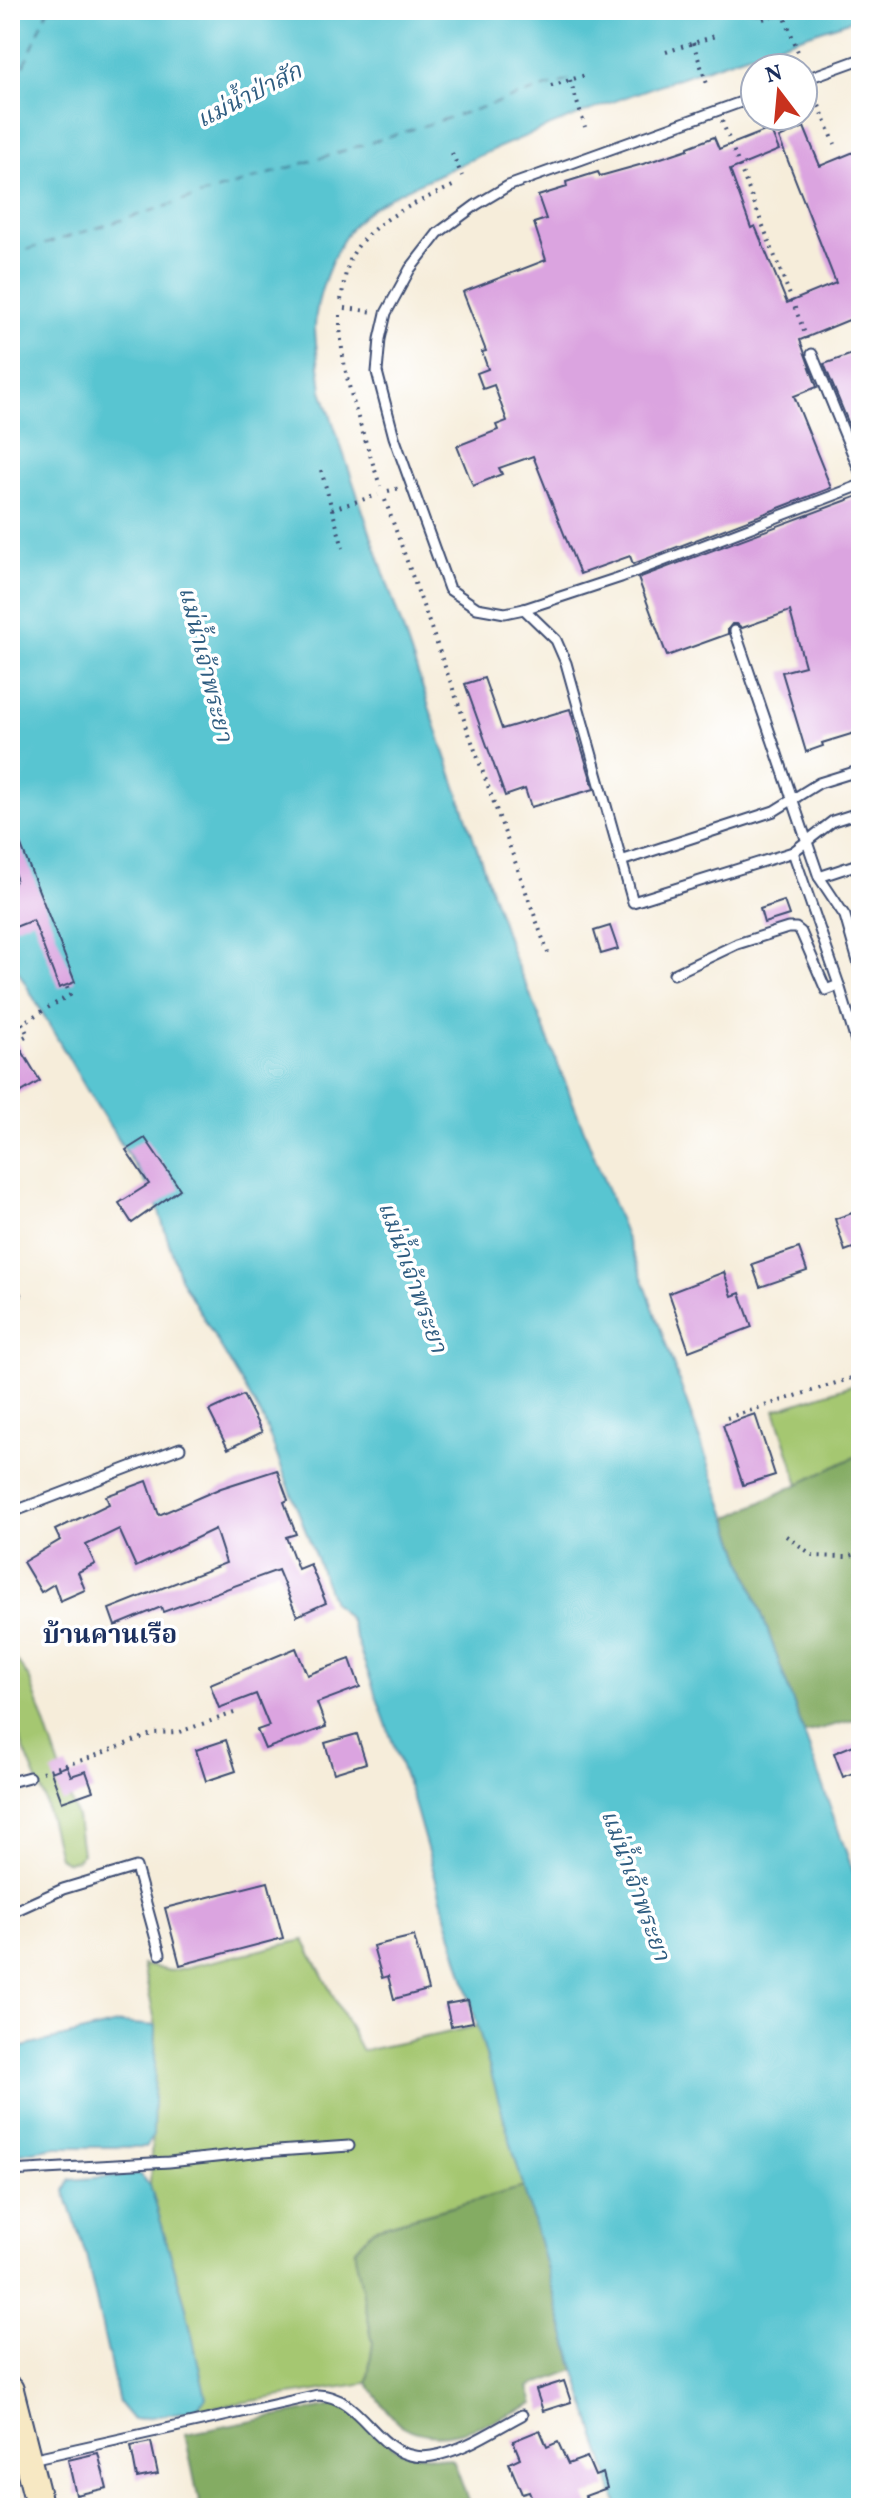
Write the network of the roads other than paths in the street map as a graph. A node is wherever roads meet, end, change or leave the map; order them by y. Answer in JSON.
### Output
{"nodes":[{"id":1,"x":861,"y":59,"type":"edge"},
{"id":2,"x":819,"y":74,"type":"edge"},
{"id":3,"x":739,"y":103,"type":"edge"},
{"id":4,"x":812,"y":354,"type":"road end"},
{"id":5,"x":861,"y":474,"type":"edge"},
{"id":6,"x":861,"y":485,"type":"edge"},
{"id":7,"x":524,"y":609,"type":"junction"},
{"id":8,"x":735,"y":631,"type":"dead end"},
{"id":9,"x":861,"y":770,"type":"edge"},
{"id":10,"x":793,"y":799,"type":"junction"},
{"id":11,"x":861,"y":812,"type":"edge"},
{"id":12,"x":806,"y":840,"type":"junction"},
{"id":13,"x":793,"y":852,"type":"junction"},
{"id":14,"x":621,"y":861,"type":"junction"},
{"id":15,"x":861,"y":863,"type":"edge"},
{"id":16,"x":819,"y":877,"type":"junction"},
{"id":17,"x":861,"y":972,"type":"edge"},
{"id":18,"x":674,"y":974,"type":"dead end"},
{"id":19,"x":839,"y":985,"type":"junction"},
{"id":20,"x":861,"y":1058,"type":"edge"},
{"id":21,"x":10,"y":1287,"type":"edge"},
{"id":22,"x":16,"y":1296,"type":"dead end"},
{"id":23,"x":180,"y":1448,"type":"dead end"},
{"id":24,"x":10,"y":1513,"type":"edge"},
{"id":25,"x":29,"y":1777,"type":"road end"},
{"id":26,"x":10,"y":1782,"type":"edge"},
{"id":27,"x":10,"y":1913,"type":"edge"},
{"id":28,"x":160,"y":1954,"type":"dead end"},
{"id":29,"x":349,"y":2146,"type":"dead end"},
{"id":30,"x":10,"y":2171,"type":"edge"},
{"id":31,"x":10,"y":2390,"type":"edge"},
{"id":32,"x":522,"y":2415,"type":"dead end"},
{"id":33,"x":28,"y":2460,"type":"junction"},
{"id":34,"x":40,"y":2508,"type":"edge"}],
"edges":[{"from":1,"to":2,"type":"lane"},
{"from":3,"to":7,"type":"lane"},
{"from":4,"to":5,"type":"lane"},
{"from":6,"to":7,"type":"lane"},
{"from":7,"to":14,"type":"lane"},
{"from":8,"to":10,"type":"lane"},
{"from":9,"to":10,"type":"lane"},
{"from":10,"to":12,"type":"lane"},
{"from":10,"to":14,"type":"lane"},
{"from":11,"to":12,"type":"lane"},
{"from":12,"to":13,"type":"lane"},
{"from":12,"to":16,"type":"lane"},
{"from":13,"to":14,"type":"lane"},
{"from":13,"to":19,"type":"lane"},
{"from":15,"to":16,"type":"lane"},
{"from":16,"to":17,"type":"lane"},
{"from":18,"to":19,"type":"lane"},
{"from":19,"to":20,"type":"lane"},
{"from":21,"to":22,"type":"lane"},
{"from":23,"to":24,"type":"lane"},
{"from":25,"to":26,"type":"lane"},
{"from":27,"to":28,"type":"lane"},
{"from":29,"to":30,"type":"lane"},
{"from":31,"to":33,"type":"street"},
{"from":32,"to":33,"type":"lane"},
{"from":33,"to":34,"type":"street"}]}
